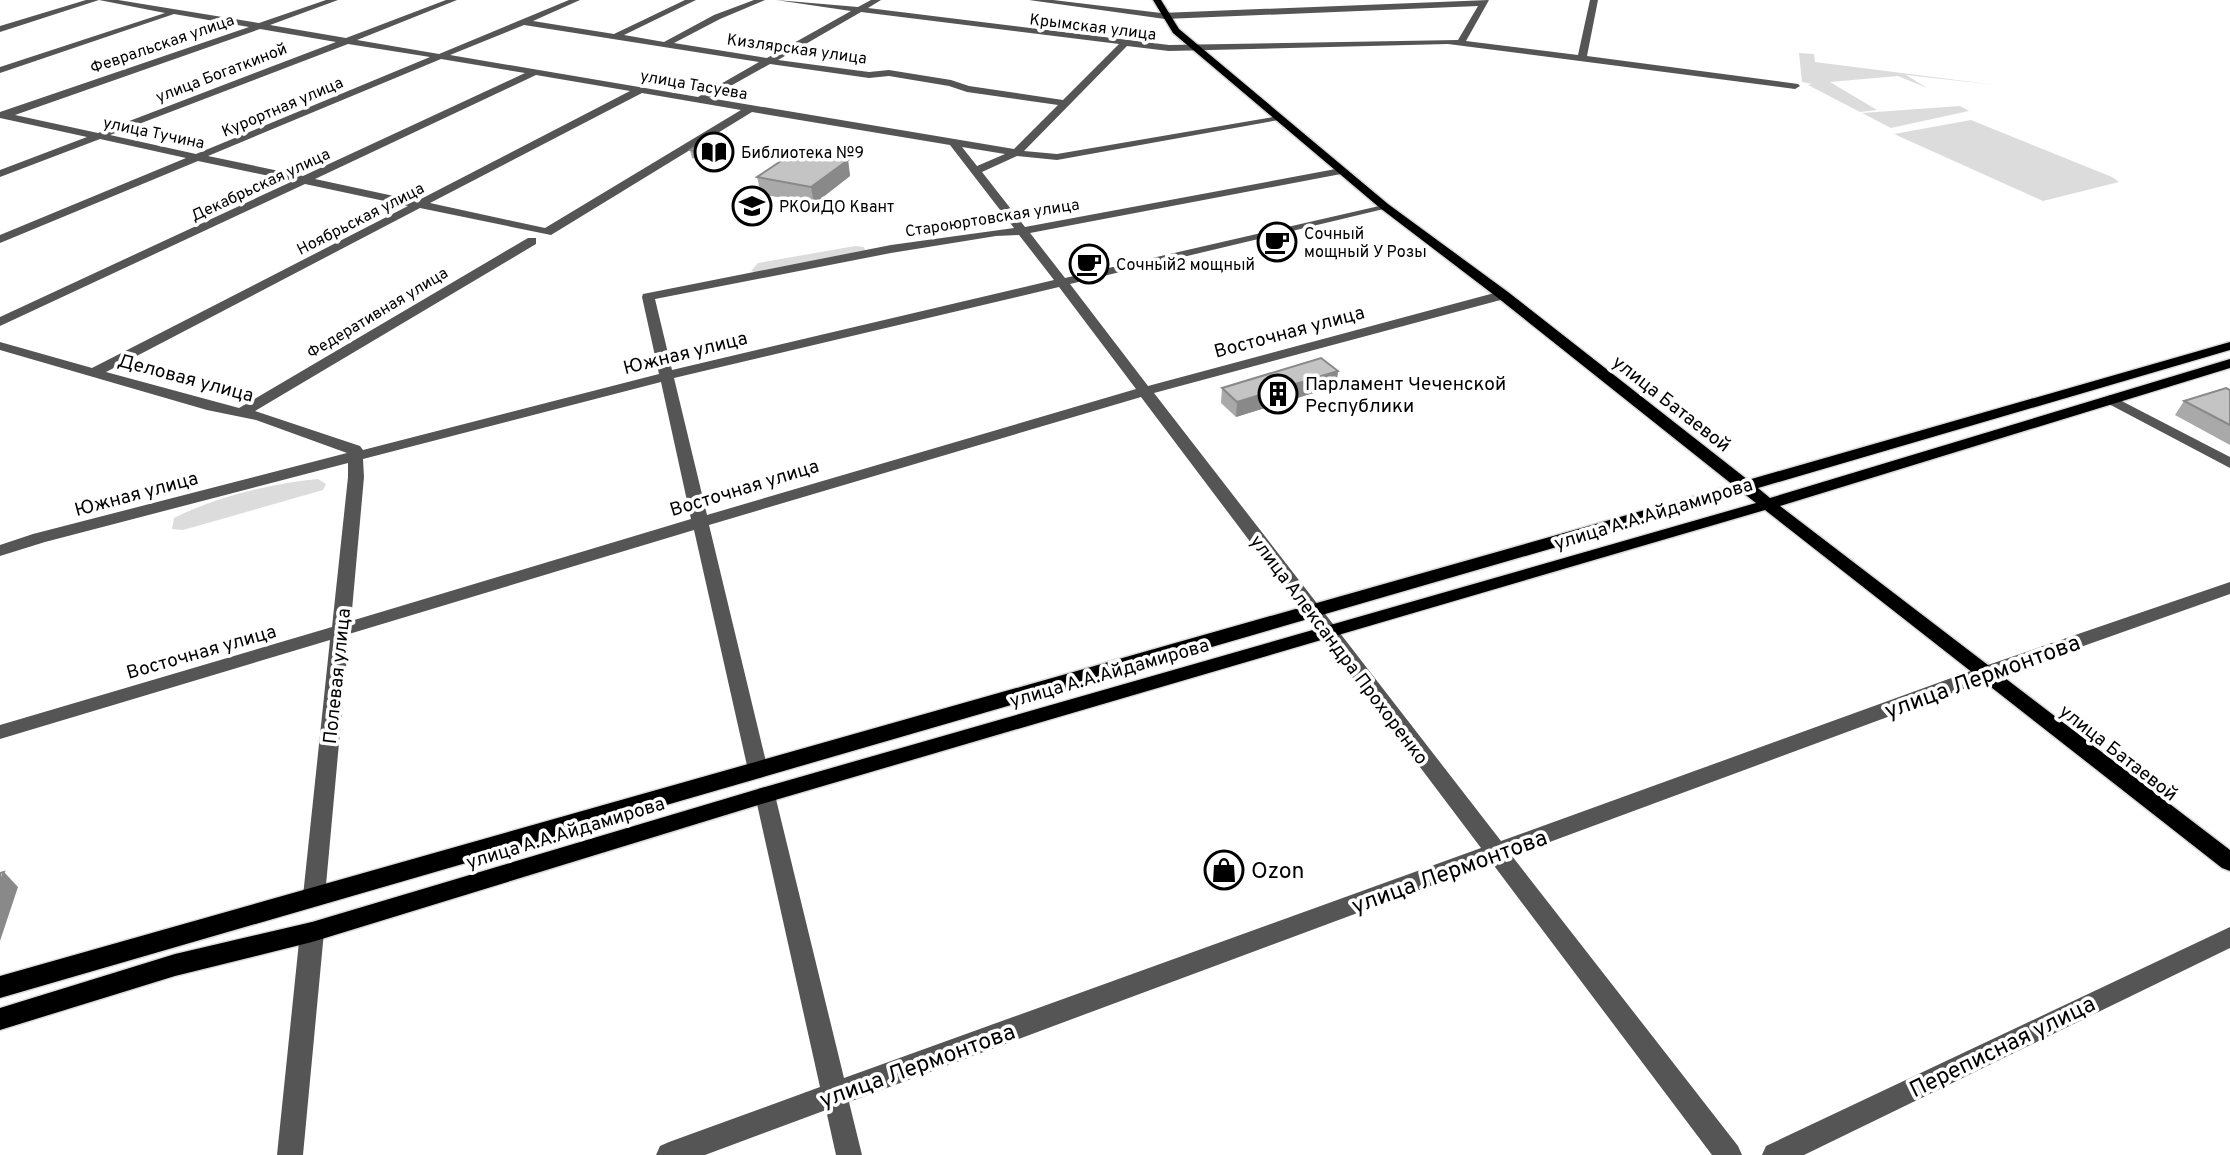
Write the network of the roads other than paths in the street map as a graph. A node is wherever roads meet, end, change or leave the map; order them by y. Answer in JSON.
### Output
{"nodes":[{"id":1,"x":95,"y":0,"type":"edge"},
{"id":2,"x":103,"y":0,"type":"edge"},
{"id":3,"x":334,"y":0,"type":"edge"},
{"id":4,"x":453,"y":0,"type":"edge"},
{"id":5,"x":576,"y":0,"type":"edge"},
{"id":6,"x":692,"y":0,"type":"edge"},
{"id":7,"x":761,"y":0,"type":"edge"},
{"id":8,"x":780,"y":0,"type":"edge"},
{"id":9,"x":877,"y":0,"type":"edge"},
{"id":10,"x":1033,"y":0,"type":"edge"},
{"id":11,"x":1157,"y":0,"type":"edge"},
{"id":12,"x":1276,"y":0,"type":"edge"},
{"id":13,"x":1594,"y":0,"type":"edge"},
{"id":14,"x":1479,"y":1,"type":"edge"},
{"id":15,"x":1381,"y":3,"type":"edge"},
{"id":16,"x":1282,"y":9,"type":"junction"},
{"id":17,"x":859,"y":10,"type":"junction"},
{"id":18,"x":174,"y":13,"type":"junction"},
{"id":19,"x":1164,"y":15,"type":"junction"},
{"id":20,"x":523,"y":22,"type":"junction"},
{"id":21,"x":257,"y":27,"type":"junction"},
{"id":22,"x":0,"y":29,"type":"edge"},
{"id":23,"x":615,"y":36,"type":"junction"},
{"id":24,"x":343,"y":41,"type":"junction"},
{"id":25,"x":1461,"y":42,"type":"junction"},
{"id":26,"x":666,"y":44,"type":"junction"},
{"id":27,"x":1124,"y":44,"type":"junction"},
{"id":28,"x":1195,"y":47,"type":"junction"},
{"id":29,"x":439,"y":57,"type":"junction"},
{"id":30,"x":1582,"y":58,"type":"junction"},
{"id":31,"x":768,"y":61,"type":"junction"},
{"id":32,"x":0,"y":70,"type":"edge"},
{"id":33,"x":533,"y":73,"type":"junction"},
{"id":34,"x":1795,"y":86,"type":"dead end"},
{"id":35,"x":640,"y":90,"type":"junction"},
{"id":36,"x":699,"y":100,"type":"junction"},
{"id":37,"x":1065,"y":103,"type":"junction"},
{"id":38,"x":749,"y":109,"type":"junction"},
{"id":39,"x":1,"y":116,"type":"edge"},
{"id":40,"x":1279,"y":119,"type":"junction"},
{"id":41,"x":98,"y":136,"type":"junction"},
{"id":42,"x":953,"y":142,"type":"junction"},
{"id":43,"x":1016,"y":153,"type":"junction"},
{"id":44,"x":200,"y":158,"type":"junction"},
{"id":45,"x":975,"y":171,"type":"junction"},
{"id":46,"x":1340,"y":171,"type":"junction"},
{"id":47,"x":0,"y":174,"type":"edge"},
{"id":48,"x":303,"y":181,"type":"junction"},
{"id":49,"x":418,"y":206,"type":"junction"},
{"id":50,"x":1384,"y":206,"type":"junction"},
{"id":51,"x":1021,"y":231,"type":"junction"},
{"id":52,"x":0,"y":239,"type":"edge"},
{"id":53,"x":532,"y":242,"type":"dead end"},
{"id":54,"x":1063,"y":282,"type":"junction"},
{"id":55,"x":1503,"y":295,"type":"junction"},
{"id":56,"x":0,"y":322,"type":"edge"},
{"id":57,"x":0,"y":346,"type":"edge"},
{"id":58,"x":2230,"y":346,"type":"edge"},
{"id":59,"x":2230,"y":363,"type":"edge"},
{"id":60,"x":93,"y":373,"type":"junction"},
{"id":61,"x":666,"y":376,"type":"junction"},
{"id":62,"x":1143,"y":391,"type":"junction"},
{"id":63,"x":2110,"y":399,"type":"junction"},
{"id":64,"x":240,"y":413,"type":"junction"},
{"id":65,"x":356,"y":455,"type":"junction"},
{"id":66,"x":2230,"y":463,"type":"edge"},
{"id":67,"x":1745,"y":488,"type":"junction"},
{"id":68,"x":1766,"y":503,"type":"junction"},
{"id":69,"x":702,"y":521,"type":"junction"},
{"id":70,"x":0,"y":551,"type":"edge"},
{"id":71,"x":2230,"y":588,"type":"edge"},
{"id":72,"x":1312,"y":612,"type":"junction"},
{"id":73,"x":340,"y":633,"type":"junction"},
{"id":74,"x":1328,"y":633,"type":"junction"},
{"id":75,"x":1986,"y":673,"type":"junction"},
{"id":76,"x":0,"y":732,"type":"edge"},
{"id":77,"x":758,"y":770,"type":"junction"},
{"id":78,"x":765,"y":795,"type":"junction"},
{"id":79,"x":1497,"y":853,"type":"junction"},
{"id":80,"x":2230,"y":862,"type":"edge"},
{"id":81,"x":314,"y":896,"type":"junction"},
{"id":82,"x":312,"y":932,"type":"junction"},
{"id":83,"x":182,"y":935,"type":"junction"},
{"id":84,"x":2230,"y":937,"type":"edge"},
{"id":85,"x":175,"y":965,"type":"junction"},
{"id":86,"x":0,"y":987,"type":"edge"},
{"id":87,"x":0,"y":1019,"type":"edge"},
{"id":88,"x":835,"y":1094,"type":"junction"},
{"id":89,"x":290,"y":1155,"type":"edge"},
{"id":90,"x":669,"y":1155,"type":"edge"},
{"id":91,"x":849,"y":1155,"type":"edge"},
{"id":92,"x":1729,"y":1155,"type":"edge"},
{"id":93,"x":1775,"y":1155,"type":"edge"}],
"edges":[{"from":1,"to":22,"type":"street"},
{"from":2,"to":18,"type":"street","name":"улица Тасуева"},
{"from":3,"to":21,"type":"street","name":"Февральская улица"},
{"from":4,"to":24,"type":"street","name":"улица Богаткиной"},
{"from":5,"to":20,"type":"street","name":"Курортная улица"},
{"from":6,"to":23,"type":"street"},
{"from":7,"to":26,"type":"street"},
{"from":8,"to":17,"type":"street","name":"Крымская улица"},
{"from":9,"to":17,"type":"street"},
{"from":10,"to":19,"type":"street"},
{"from":11,"to":19,"type":"main road","name":"улица Батаевой"},
{"from":12,"to":16,"type":"street"},
{"from":13,"to":30,"type":"street"},
{"from":14,"to":15,"type":"street"},
{"from":14,"to":25,"type":"street"},
{"from":15,"to":16,"type":"street"},
{"from":16,"to":19,"type":"street"},
{"from":17,"to":27,"type":"street","name":"Крымская улица"},
{"from":17,"to":31,"type":"street"},
{"from":18,"to":21,"type":"street","name":"улица Тасуева"},
{"from":18,"to":32,"type":"street"},
{"from":19,"to":28,"type":"main road","name":"улица Батаевой"},
{"from":20,"to":23,"type":"street","name":"Кизлярская улица"},
{"from":20,"to":29,"type":"street","name":"Курортная улица"},
{"from":21,"to":24,"type":"street","name":"улица Тасуева"},
{"from":21,"to":39,"type":"street","name":"Февральская улица"},
{"from":23,"to":26,"type":"street","name":"Кизлярская улица"},
{"from":24,"to":29,"type":"street","name":"улица Тасуева"},
{"from":24,"to":41,"type":"street","name":"улица Богаткиной"},
{"from":25,"to":28,"type":"street","name":"Крымская улица"},
{"from":25,"to":30,"type":"street","name":"Крымская улица"},
{"from":26,"to":31,"type":"street","name":"Кизлярская улица"},
{"from":27,"to":28,"type":"street","name":"Крымская улица"},
{"from":27,"to":37,"type":"street"},
{"from":28,"to":40,"type":"main road","name":"улица Батаевой"},
{"from":29,"to":33,"type":"street","name":"улица Тасуева"},
{"from":29,"to":44,"type":"street","name":"Курортная улица"},
{"from":30,"to":34,"type":"street","name":"Крымская улица"},
{"from":31,"to":36,"type":"street"},
{"from":31,"to":37,"type":"street","name":"Кизлярская улица"},
{"from":33,"to":35,"type":"street","name":"улица Тасуева"},
{"from":33,"to":48,"type":"street","name":"Декабрьская улица"},
{"from":35,"to":36,"type":"street","name":"улица Тасуева"},
{"from":35,"to":49,"type":"street","name":"Ноябрьская улица"},
{"from":36,"to":38,"type":"street","name":"улица Тасуева"},
{"from":37,"to":43,"type":"street"},
{"from":38,"to":42,"type":"street","name":"улица Тасуева"},
{"from":38,"to":49,"type":"street","name":"улица Тучина"},
{"from":39,"to":41,"type":"street","name":"улица Тучина"},
{"from":40,"to":43,"type":"street","name":"улица Тасуева"},
{"from":40,"to":46,"type":"main road","name":"улица Батаевой"},
{"from":41,"to":44,"type":"street","name":"улица Тучина"},
{"from":41,"to":47,"type":"street","name":"улица Богаткиной"},
{"from":42,"to":43,"type":"street","name":"улица Тасуева"},
{"from":42,"to":45,"type":"street","name":"улица Александра Прохоренко"},
{"from":43,"to":45,"type":"street"},
{"from":44,"to":48,"type":"street","name":"улица Тучина"},
{"from":44,"to":52,"type":"street","name":"Курортная улица"},
{"from":45,"to":51,"type":"street","name":"улица Александра Прохоренко"},
{"from":46,"to":50,"type":"main road","name":"улица Батаевой"},
{"from":46,"to":51,"type":"street","name":"Староюртовская улица"},
{"from":48,"to":49,"type":"street","name":"улица Тучина"},
{"from":48,"to":56,"type":"street","name":"Декабрьская улица"},
{"from":49,"to":60,"type":"street","name":"Ноябрьская улица"},
{"from":50,"to":54,"type":"street","name":"Южная улица"},
{"from":50,"to":55,"type":"main road","name":"улица Батаевой"},
{"from":51,"to":54,"type":"street","name":"улица Александра Прохоренко"},
{"from":51,"to":61,"type":"street","name":"Староюртовская улица"},
{"from":53,"to":64,"type":"street","name":"Федеративная улица"},
{"from":54,"to":61,"type":"street","name":"Южная улица"},
{"from":54,"to":62,"type":"street","name":"улица Александра Прохоренко"},
{"from":55,"to":62,"type":"street","name":"Восточная улица"},
{"from":55,"to":67,"type":"main road","name":"улица Батаевой"},
{"from":57,"to":60,"type":"street","name":"Деловая улица"},
{"from":58,"to":67,"type":"main road","name":"улица А.А.Айдамирова"},
{"from":59,"to":63,"type":"main road","name":"улица А.А.Айдамирова"},
{"from":60,"to":64,"type":"street","name":"Деловая улица"},
{"from":61,"to":65,"type":"street","name":"Южная улица"},
{"from":61,"to":69,"type":"street"},
{"from":62,"to":69,"type":"street","name":"Восточная улица"},
{"from":62,"to":72,"type":"street","name":"улица Александра Прохоренко"},
{"from":63,"to":66,"type":"street"},
{"from":63,"to":68,"type":"main road","name":"улица А.А.Айдамирова"},
{"from":64,"to":65,"type":"street","name":"Деловая улица"},
{"from":65,"to":70,"type":"street","name":"Южная улица"},
{"from":65,"to":73,"type":"street","name":"Полевая улица"},
{"from":67,"to":68,"type":"main road","name":"улица Батаевой"},
{"from":67,"to":72,"type":"main road","name":"улица А.А.Айдамирова"},
{"from":68,"to":74,"type":"main road","name":"улица А.А.Айдамирова"},
{"from":68,"to":75,"type":"main road","name":"улица Батаевой"},
{"from":69,"to":73,"type":"street","name":"Восточная улица"},
{"from":69,"to":77,"type":"street"},
{"from":71,"to":75,"type":"street","name":"улица Лермонтова"},
{"from":72,"to":74,"type":"street","name":"улица Александра Прохоренко"},
{"from":72,"to":77,"type":"main road","name":"улица А.А.Айдамирова"},
{"from":73,"to":76,"type":"street","name":"Восточная улица"},
{"from":73,"to":81,"type":"street","name":"Полевая улица"},
{"from":74,"to":78,"type":"main road","name":"улица А.А.Айдамирова"},
{"from":74,"to":79,"type":"street","name":"улица Александра Прохоренко"},
{"from":75,"to":79,"type":"street","name":"улица Лермонтова"},
{"from":75,"to":80,"type":"main road","name":"улица Батаевой"},
{"from":77,"to":81,"type":"main road","name":"улица А.А.Айдамирова"},
{"from":78,"to":82,"type":"main road","name":"улица А.А.Айдамирова"},
{"from":78,"to":88,"type":"street"},
{"from":79,"to":88,"type":"street","name":"улица Лермонтова"},
{"from":79,"to":92,"type":"street","name":"улица Александра Прохоренко"},
{"from":81,"to":83,"type":"main road","name":"улица А.А.Айдамирова"},
{"from":82,"to":85,"type":"main road","name":"улица А.А.Айдамирова"},
{"from":82,"to":89,"type":"street"},
{"from":83,"to":85,"type":"main road"},
{"from":83,"to":86,"type":"main road","name":"улица А.А.Айдамирова"},
{"from":84,"to":93,"type":"street","name":"Переписная улица"},
{"from":85,"to":87,"type":"main road","name":"улица А.А.Айдамирова"},
{"from":88,"to":90,"type":"street","name":"улица Лермонтова"},
{"from":88,"to":91,"type":"street"}]}
